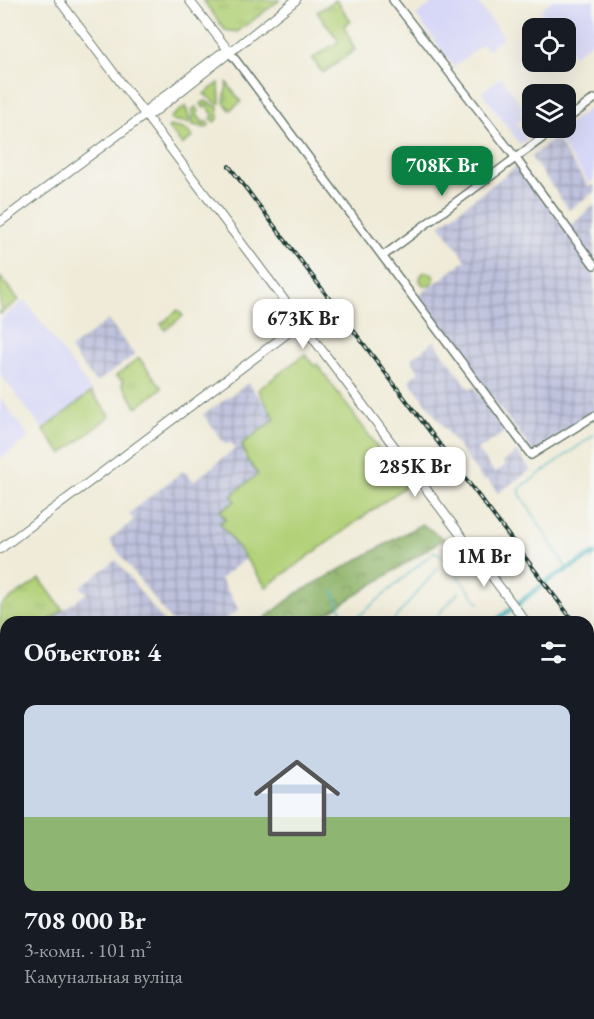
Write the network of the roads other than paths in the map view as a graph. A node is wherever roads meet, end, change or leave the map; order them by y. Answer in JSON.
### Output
{"nodes":[{"id":1,"x":59,"y":0,"type":"edge"},
{"id":2,"x":189,"y":0,"type":"edge"},
{"id":3,"x":296,"y":0,"type":"edge"},
{"id":4,"x":393,"y":0,"type":"edge"},
{"id":5,"x":229,"y":51,"type":"junction"},
{"id":6,"x":594,"y":99,"type":"edge"},
{"id":7,"x":576,"y":112,"type":"edge"},
{"id":8,"x":145,"y":115,"type":"junction"},
{"id":9,"x":542,"y":138,"type":"edge"},
{"id":10,"x":515,"y":157,"type":"junction"},
{"id":11,"x":0,"y":222,"type":"edge"},
{"id":12,"x":383,"y":256,"type":"junction"},
{"id":13,"x":594,"y":265,"type":"edge"},
{"id":14,"x":300,"y":324,"type":"junction"},
{"id":15,"x":594,"y":416,"type":"edge"},
{"id":16,"x":0,"y":549,"type":"edge"},
{"id":17,"x":521,"y":616,"type":"edge"}],
"edges":[{"from":1,"to":8,"type":"main road"},
{"from":2,"to":5,"type":"main road"},
{"from":3,"to":5,"type":"main road"},
{"from":4,"to":10,"type":"street"},
{"from":5,"to":8,"type":"main road"},
{"from":5,"to":12,"type":"street"},
{"from":6,"to":7,"type":"street"},
{"from":8,"to":11,"type":"main road"},
{"from":8,"to":14,"type":"main road"},
{"from":9,"to":10,"type":"street"},
{"from":10,"to":12,"type":"street"},
{"from":10,"to":13,"type":"street"},
{"from":12,"to":15,"type":"street"},
{"from":14,"to":16,"type":"main road"},
{"from":14,"to":17,"type":"main road"}]}
